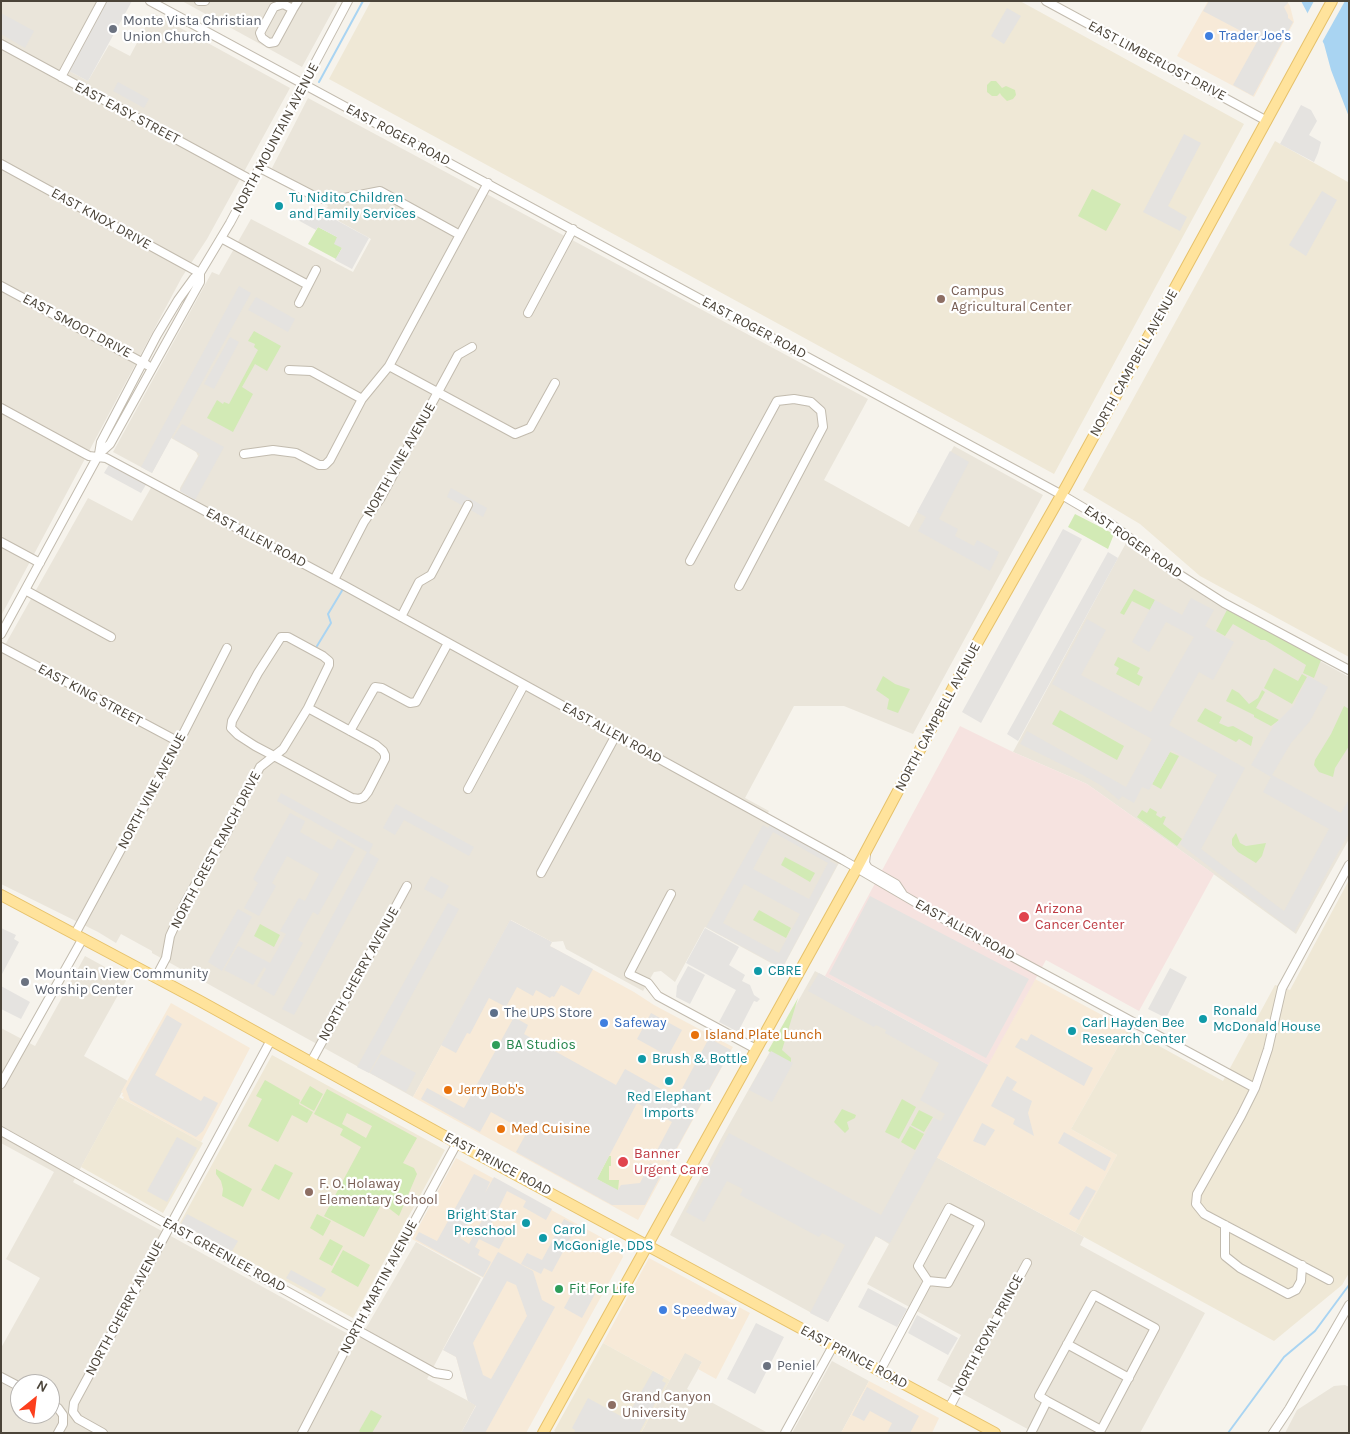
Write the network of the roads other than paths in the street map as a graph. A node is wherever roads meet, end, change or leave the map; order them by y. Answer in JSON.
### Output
{"nodes":[{"id":1,"x":102,"y":1,"type":"edge"},
{"id":2,"x":150,"y":1,"type":"edge"},
{"id":3,"x":199,"y":1,"type":"edge"},
{"id":4,"x":205,"y":1,"type":"edge"},
{"id":5,"x":298,"y":1,"type":"edge"},
{"id":6,"x":348,"y":1,"type":"edge"},
{"id":7,"x":1064,"y":1,"type":"edge"},
{"id":8,"x":1332,"y":1,"type":"edge"},
{"id":9,"x":1050,"y":2,"type":"edge"},
{"id":10,"x":1061,"y":9,"type":"junction"},
{"id":11,"x":293,"y":10,"type":"junction"},
{"id":12,"x":1,"y":44,"type":"edge"},
{"id":13,"x":61,"y":77,"type":"junction"},
{"id":14,"x":304,"y":85,"type":"junction"},
{"id":15,"x":1267,"y":121,"type":"junction"},
{"id":16,"x":1,"y":164,"type":"edge"},
{"id":17,"x":260,"y":168,"type":"junction"},
{"id":18,"x":253,"y":180,"type":"junction"},
{"id":19,"x":488,"y":183,"type":"junction"},
{"id":20,"x":573,"y":229,"type":"junction"},
{"id":21,"x":460,"y":235,"type":"junction"},
{"id":22,"x":221,"y":238,"type":"junction"},
{"id":23,"x":316,"y":270,"type":"dead end"},
{"id":24,"x":200,"y":273,"type":"junction"},
{"id":25,"x":1,"y":286,"type":"edge"},
{"id":26,"x":308,"y":286,"type":"junction"},
{"id":27,"x":299,"y":303,"type":"dead end"},
{"id":28,"x":528,"y":313,"type":"dead end"},
{"id":29,"x":472,"y":347,"type":"dead end"},
{"id":30,"x":143,"y":362,"type":"junction"},
{"id":31,"x":389,"y":366,"type":"junction"},
{"id":32,"x":152,"y":368,"type":"junction"},
{"id":33,"x":289,"y":370,"type":"dead end"},
{"id":34,"x":555,"y":383,"type":"dead end"},
{"id":35,"x":128,"y":390,"type":"junction"},
{"id":36,"x":439,"y":393,"type":"junction"},
{"id":37,"x":137,"y":395,"type":"junction"},
{"id":38,"x":362,"y":399,"type":"junction"},
{"id":39,"x":1,"y":408,"type":"edge"},
{"id":40,"x":244,"y":454,"type":"dead end"},
{"id":41,"x":98,"y":456,"type":"junction"},
{"id":42,"x":1062,"y":495,"type":"junction"},
{"id":43,"x":468,"y":505,"type":"dead end"},
{"id":44,"x":1,"y":542,"type":"edge"},
{"id":45,"x":690,"y":561,"type":"dead end"},
{"id":46,"x":40,"y":563,"type":"junction"},
{"id":47,"x":334,"y":580,"type":"junction"},
{"id":48,"x":739,"y":586,"type":"dead end"},
{"id":49,"x":25,"y":590,"type":"junction"},
{"id":50,"x":401,"y":617,"type":"junction"},
{"id":51,"x":1,"y":634,"type":"edge"},
{"id":52,"x":111,"y":637,"type":"dead end"},
{"id":53,"x":448,"y":643,"type":"junction"},
{"id":54,"x":1,"y":648,"type":"edge"},
{"id":55,"x":227,"y":648,"type":"dead end"},
{"id":56,"x":1349,"y":670,"type":"edge"},
{"id":57,"x":524,"y":685,"type":"junction"},
{"id":58,"x":308,"y":708,"type":"junction"},
{"id":59,"x":350,"y":731,"type":"junction"},
{"id":60,"x":616,"y":735,"type":"junction"},
{"id":61,"x":179,"y":742,"type":"junction"},
{"id":62,"x":274,"y":756,"type":"junction"},
{"id":63,"x":468,"y":789,"type":"dead end"},
{"id":64,"x":868,"y":848,"type":"junction"},
{"id":65,"x":1349,"y":865,"type":"edge"},
{"id":66,"x":857,"y":868,"type":"junction"},
{"id":67,"x":541,"y":873,"type":"dead end"},
{"id":68,"x":407,"y":886,"type":"dead end"},
{"id":69,"x":902,"y":893,"type":"dead end"},
{"id":70,"x":671,"y":894,"type":"dead end"},
{"id":71,"x":1,"y":895,"type":"edge"},
{"id":72,"x":79,"y":936,"type":"junction"},
{"id":73,"x":156,"y":976,"type":"junction"},
{"id":74,"x":271,"y":1040,"type":"junction"},
{"id":75,"x":756,"y":1049,"type":"junction"},
{"id":76,"x":311,"y":1062,"type":"junction"},
{"id":77,"x":1,"y":1084,"type":"edge"},
{"id":78,"x":1255,"y":1088,"type":"junction"},
{"id":79,"x":1,"y":1131,"type":"edge"},
{"id":80,"x":457,"y":1142,"type":"junction"},
{"id":81,"x":169,"y":1225,"type":"junction"},
{"id":82,"x":1226,"y":1225,"type":"junction"},
{"id":83,"x":647,"y":1245,"type":"junction"},
{"id":84,"x":1027,"y":1263,"type":"dead end"},
{"id":85,"x":1302,"y":1265,"type":"junction"},
{"id":86,"x":1330,"y":1280,"type":"dead end"},
{"id":87,"x":928,"y":1281,"type":"junction"},
{"id":88,"x":1349,"y":1305,"type":"edge"},
{"id":89,"x":356,"y":1328,"type":"junction"},
{"id":90,"x":1067,"y":1344,"type":"junction"},
{"id":91,"x":832,"y":1346,"type":"junction"},
{"id":92,"x":880,"y":1371,"type":"junction"},
{"id":93,"x":448,"y":1374,"type":"dead end"},
{"id":94,"x":1129,"y":1378,"type":"junction"},
{"id":95,"x":1048,"y":1401,"type":"junction"},
{"id":96,"x":949,"y":1408,"type":"junction"},
{"id":97,"x":60,"y":1411,"type":"edge"},
{"id":98,"x":543,"y":1432,"type":"edge"},
{"id":99,"x":58,"y":1433,"type":"edge"},
{"id":100,"x":103,"y":1433,"type":"edge"},
{"id":101,"x":302,"y":1433,"type":"edge"},
{"id":102,"x":785,"y":1433,"type":"edge"},
{"id":103,"x":995,"y":1433,"type":"edge"},
{"id":104,"x":1031,"y":1433,"type":"edge"},
{"id":105,"x":1273,"y":1433,"type":"edge"}],
"edges":[{"from":1,"to":13,"type":"street"},
{"from":2,"to":14,"type":"street","name":"EAST ROGER ROAD"},
{"from":3,"to":4,"type":"street"},
{"from":5,"to":11,"type":"street"},
{"from":6,"to":14,"type":"street","name":"NORTH MOUNTAIN AVENUE"},
{"from":7,"to":10,"type":"street"},
{"from":8,"to":15,"type":"main road","name":"NORTH CAMPBELL AVENUE"},
{"from":9,"to":10,"type":"street","name":"EAST LIMBERLOST DRIVE"},
{"from":10,"to":15,"type":"street","name":"EAST LIMBERLOST DRIVE"},
{"from":11,"to":11,"type":"street"},
{"from":12,"to":13,"type":"street","name":"EAST EASY STREET"},
{"from":13,"to":18,"type":"street","name":"EAST EASY STREET"},
{"from":14,"to":17,"type":"street","name":"NORTH MOUNTAIN AVENUE"},
{"from":14,"to":19,"type":"street","name":"EAST ROGER ROAD"},
{"from":15,"to":42,"type":"main road","name":"NORTH CAMPBELL AVENUE"},
{"from":16,"to":24,"type":"street","name":"EAST KNOX DRIVE"},
{"from":17,"to":18,"type":"street","name":"NORTH MOUNTAIN AVENUE"},
{"from":17,"to":21,"type":"street"},
{"from":18,"to":22,"type":"street","name":"NORTH MOUNTAIN AVENUE"},
{"from":19,"to":20,"type":"street","name":"EAST ROGER ROAD"},
{"from":19,"to":21,"type":"street"},
{"from":20,"to":28,"type":"street"},
{"from":20,"to":42,"type":"street","name":"EAST ROGER ROAD"},
{"from":21,"to":31,"type":"street"},
{"from":22,"to":24,"type":"street","name":"NORTH MOUNTAIN AVENUE"},
{"from":22,"to":26,"type":"street"},
{"from":23,"to":26,"type":"street"},
{"from":24,"to":30,"type":"street","name":"NORTH MOUNTAIN AVENUE"},
{"from":24,"to":32,"type":"street","name":"NORTH MOUNTAIN AVENUE"},
{"from":25,"to":30,"type":"street","name":"EAST SMOOT DRIVE"},
{"from":26,"to":27,"type":"street"},
{"from":29,"to":36,"type":"street","name":"NORTH VINE AVENUE"},
{"from":30,"to":32,"type":"street","name":"EAST SMOOT DRIVE"},
{"from":30,"to":35,"type":"street","name":"NORTH MOUNTAIN AVENUE"},
{"from":31,"to":36,"type":"street"},
{"from":31,"to":38,"type":"street"},
{"from":32,"to":37,"type":"street","name":"NORTH MOUNTAIN AVENUE"},
{"from":33,"to":38,"type":"street"},
{"from":34,"to":36,"type":"street"},
{"from":35,"to":37,"type":"street"},
{"from":35,"to":41,"type":"street","name":"NORTH MOUNTAIN AVENUE"},
{"from":36,"to":47,"type":"street","name":"NORTH VINE AVENUE"},
{"from":37,"to":41,"type":"street","name":"NORTH MOUNTAIN AVENUE"},
{"from":38,"to":40,"type":"street"},
{"from":39,"to":41,"type":"street","name":"EAST ALLEN ROAD"},
{"from":41,"to":46,"type":"street","name":"NORTH MOUNTAIN AVENUE"},
{"from":41,"to":47,"type":"street","name":"EAST ALLEN ROAD"},
{"from":42,"to":56,"type":"street","name":"EAST ROGER ROAD"},
{"from":42,"to":64,"type":"main road","name":"NORTH CAMPBELL AVENUE"},
{"from":43,"to":50,"type":"street"},
{"from":44,"to":46,"type":"street"},
{"from":45,"to":48,"type":"street"},
{"from":46,"to":49,"type":"street","name":"NORTH MOUNTAIN AVENUE"},
{"from":47,"to":50,"type":"street","name":"EAST ALLEN ROAD"},
{"from":49,"to":51,"type":"street","name":"NORTH MOUNTAIN AVENUE"},
{"from":49,"to":52,"type":"street"},
{"from":50,"to":53,"type":"street","name":"EAST ALLEN ROAD"},
{"from":53,"to":57,"type":"street","name":"EAST ALLEN ROAD"},
{"from":53,"to":59,"type":"street"},
{"from":54,"to":61,"type":"street","name":"EAST KING STREET"},
{"from":55,"to":61,"type":"street","name":"NORTH VINE AVENUE"},
{"from":57,"to":60,"type":"street","name":"EAST ALLEN ROAD"},
{"from":57,"to":63,"type":"street"},
{"from":58,"to":59,"type":"street"},
{"from":58,"to":62,"type":"street","name":"NORTH CREST RANCH DRIVE"},
{"from":58,"to":62,"type":"street","name":"NORTH CREST RANCH DRIVE"},
{"from":59,"to":62,"type":"street"},
{"from":60,"to":66,"type":"street","name":"EAST ALLEN ROAD"},
{"from":60,"to":67,"type":"street"},
{"from":61,"to":72,"type":"street","name":"NORTH VINE AVENUE"},
{"from":62,"to":73,"type":"street","name":"NORTH CREST RANCH DRIVE"},
{"from":64,"to":66,"type":"main road","name":"NORTH CAMPBELL AVENUE"},
{"from":64,"to":69,"type":"street"},
{"from":65,"to":78,"type":"street"},
{"from":66,"to":75,"type":"main road","name":"NORTH CAMPBELL AVENUE"},
{"from":66,"to":78,"type":"street","name":"EAST ALLEN ROAD"},
{"from":68,"to":76,"type":"street","name":"NORTH CHERRY AVENUE"},
{"from":70,"to":75,"type":"street"},
{"from":71,"to":72,"type":"main road","name":"EAST PRINCE ROAD"},
{"from":72,"to":73,"type":"main road","name":"EAST PRINCE ROAD"},
{"from":72,"to":77,"type":"street","name":"NORTH VINE AVENUE"},
{"from":73,"to":74,"type":"main road","name":"EAST PRINCE ROAD"},
{"from":74,"to":76,"type":"main road","name":"EAST PRINCE ROAD"},
{"from":74,"to":81,"type":"street","name":"NORTH CHERRY AVENUE"},
{"from":75,"to":83,"type":"main road","name":"NORTH CAMPBELL AVENUE"},
{"from":76,"to":80,"type":"main road","name":"EAST PRINCE ROAD"},
{"from":78,"to":82,"type":"street"},
{"from":79,"to":81,"type":"street","name":"EAST GREENLEE ROAD"},
{"from":80,"to":83,"type":"main road","name":"EAST PRINCE ROAD"},
{"from":80,"to":89,"type":"street","name":"NORTH MARTIN AVENUE"},
{"from":81,"to":89,"type":"street","name":"EAST GREENLEE ROAD"},
{"from":81,"to":100,"type":"street","name":"NORTH CHERRY AVENUE"},
{"from":82,"to":85,"type":"street"},
{"from":82,"to":85,"type":"street"},
{"from":83,"to":91,"type":"main road","name":"EAST PRINCE ROAD"},
{"from":83,"to":98,"type":"main road","name":"NORTH CAMPBELL AVENUE"},
{"from":84,"to":96,"type":"street","name":"NORTH ROYAL PRINCE"},
{"from":85,"to":86,"type":"street"},
{"from":87,"to":87,"type":"street"},
{"from":87,"to":92,"type":"street"},
{"from":88,"to":105,"type":"street"},
{"from":89,"to":93,"type":"street","name":"EAST GREENLEE ROAD"},
{"from":89,"to":101,"type":"street","name":"NORTH MARTIN AVENUE"},
{"from":90,"to":94,"type":"street"},
{"from":90,"to":94,"type":"street"},
{"from":90,"to":95,"type":"street"},
{"from":91,"to":92,"type":"main road","name":"EAST PRINCE ROAD"},
{"from":91,"to":102,"type":"street"},
{"from":92,"to":96,"type":"main road","name":"EAST PRINCE ROAD"},
{"from":94,"to":95,"type":"street"},
{"from":95,"to":104,"type":"street"},
{"from":96,"to":103,"type":"main road","name":"EAST PRINCE ROAD"},
{"from":97,"to":99,"type":"street"}]}
